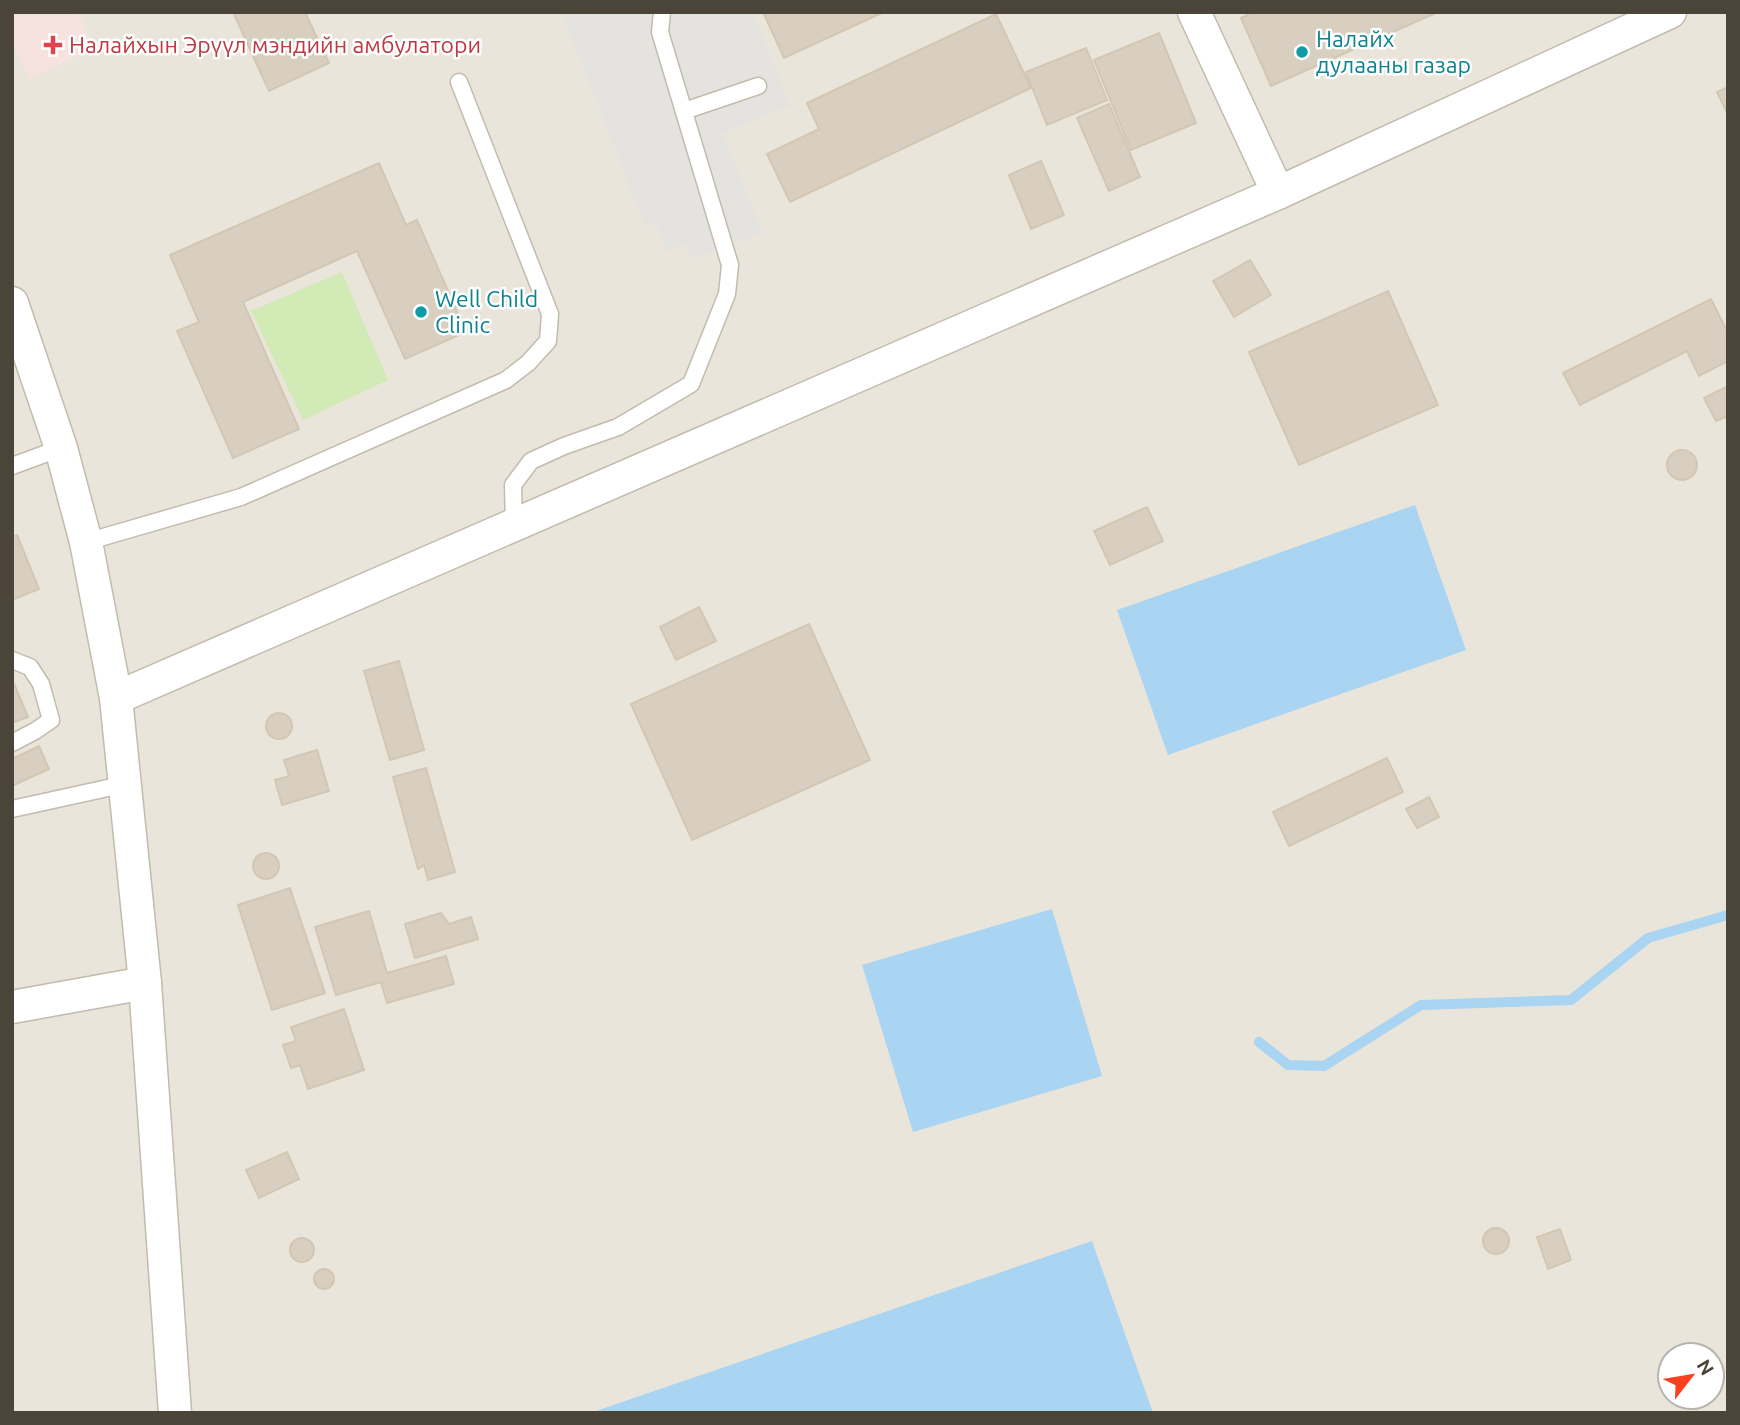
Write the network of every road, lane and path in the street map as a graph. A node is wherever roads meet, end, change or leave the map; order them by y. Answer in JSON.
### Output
{"nodes":[{"id":1,"x":662,"y":12,"type":"edge"},
{"id":2,"x":1195,"y":12,"type":"edge"},
{"id":3,"x":1670,"y":12,"type":"edge"},
{"id":4,"x":459,"y":82,"type":"dead end"},
{"id":5,"x":758,"y":86,"type":"dead end"},
{"id":6,"x":684,"y":111,"type":"junction"},
{"id":7,"x":1278,"y":193,"type":"junction"},
{"id":8,"x":12,"y":303,"type":"edge"},
{"id":9,"x":61,"y":448,"type":"junction"},
{"id":10,"x":12,"y":466,"type":"edge"},
{"id":11,"x":514,"y":525,"type":"junction"},
{"id":12,"x":86,"y":542,"type":"junction"},
{"id":13,"x":12,"y":660,"type":"edge"},
{"id":14,"x":117,"y":698,"type":"junction"},
{"id":15,"x":12,"y":743,"type":"edge"},
{"id":16,"x":125,"y":784,"type":"junction"},
{"id":17,"x":12,"y":809,"type":"edge"},
{"id":18,"x":145,"y":983,"type":"junction"},
{"id":19,"x":12,"y":1007,"type":"edge"},
{"id":20,"x":175,"y":1413,"type":"edge"}],
"edges":[{"from":1,"to":6,"type":"lane"},
{"from":2,"to":7,"type":"street"},
{"from":3,"to":7,"type":"street"},
{"from":4,"to":12,"type":"lane"},
{"from":5,"to":6,"type":"lane"},
{"from":6,"to":11,"type":"lane"},
{"from":7,"to":11,"type":"street"},
{"from":8,"to":9,"type":"street"},
{"from":9,"to":10,"type":"lane"},
{"from":9,"to":12,"type":"street"},
{"from":11,"to":14,"type":"street"},
{"from":12,"to":14,"type":"street"},
{"from":13,"to":15,"type":"lane"},
{"from":14,"to":16,"type":"street"},
{"from":16,"to":17,"type":"lane"},
{"from":16,"to":18,"type":"street"},
{"from":18,"to":19,"type":"street"},
{"from":18,"to":20,"type":"street"}]}
